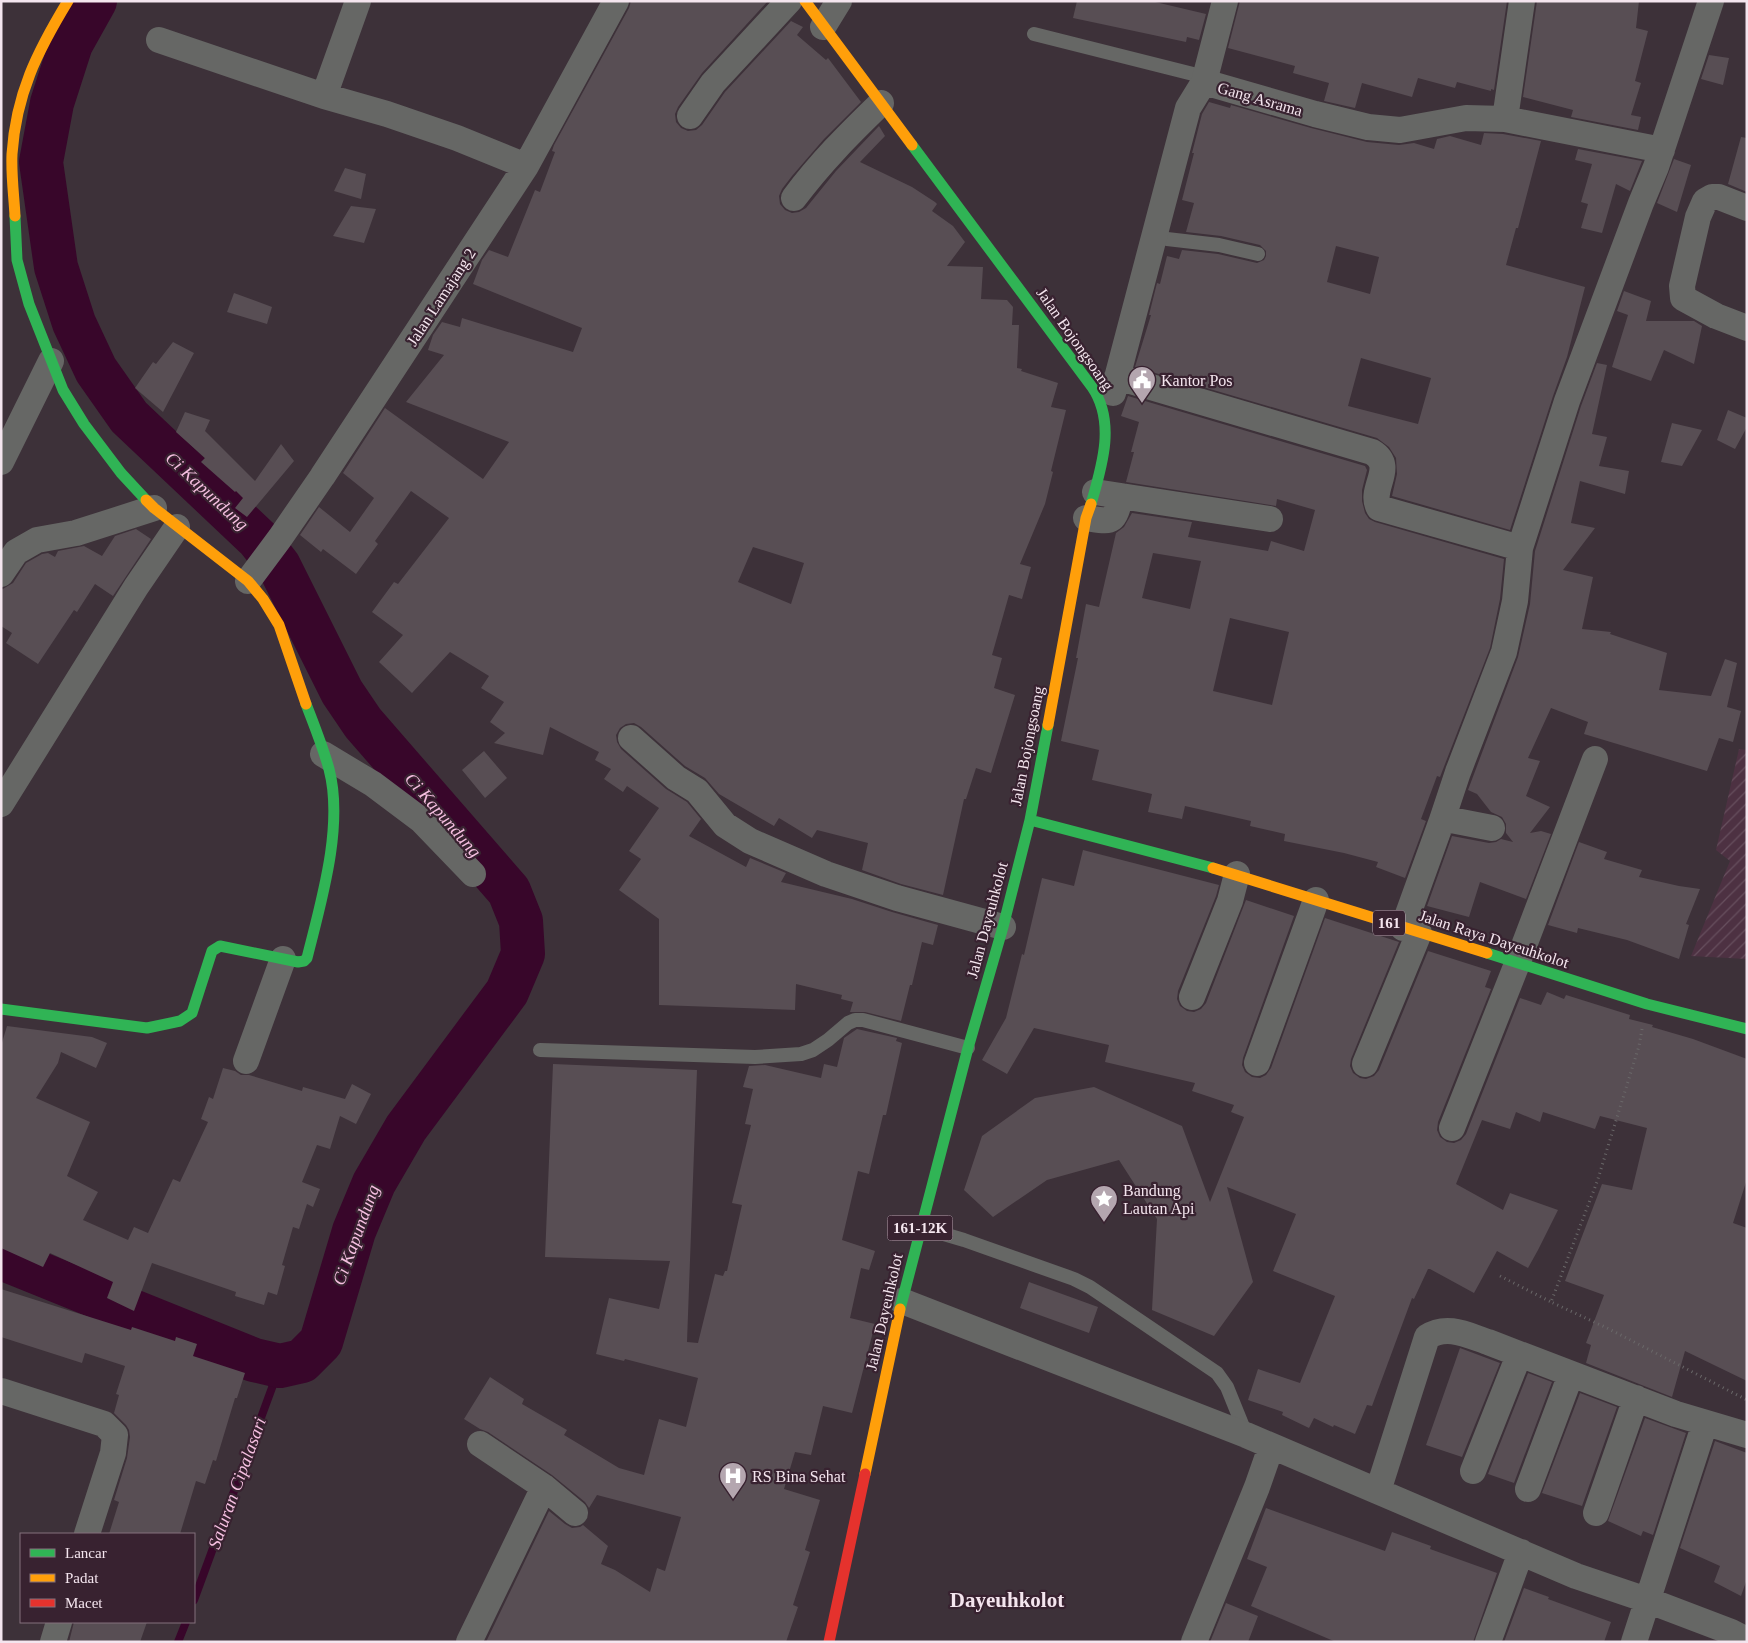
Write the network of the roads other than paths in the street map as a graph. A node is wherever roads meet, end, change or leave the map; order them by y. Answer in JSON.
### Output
{"nodes":[{"id":1,"x":68,"y":1,"type":"edge"},
{"id":2,"x":358,"y":1,"type":"edge"},
{"id":3,"x":616,"y":1,"type":"edge"},
{"id":4,"x":789,"y":1,"type":"edge"},
{"id":5,"x":805,"y":1,"type":"edge"},
{"id":6,"x":839,"y":1,"type":"edge"},
{"id":7,"x":1215,"y":1,"type":"edge"},
{"id":8,"x":1225,"y":1,"type":"edge"},
{"id":9,"x":1522,"y":1,"type":"edge"},
{"id":10,"x":1711,"y":1,"type":"edge"},
{"id":11,"x":823,"y":27,"type":"junction"},
{"id":12,"x":1034,"y":34,"type":"dead end"},
{"id":13,"x":159,"y":40,"type":"dead end"},
{"id":14,"x":1202,"y":78,"type":"junction"},
{"id":15,"x":324,"y":96,"type":"junction"},
{"id":16,"x":881,"y":103,"type":"junction"},
{"id":17,"x":690,"y":116,"type":"dead end"},
{"id":18,"x":1505,"y":119,"type":"junction"},
{"id":19,"x":1662,"y":150,"type":"junction"},
{"id":20,"x":526,"y":166,"type":"junction"},
{"id":21,"x":794,"y":198,"type":"dead end"},
{"id":22,"x":1747,"y":208,"type":"edge"},
{"id":23,"x":1154,"y":236,"type":"junction"},
{"id":24,"x":1258,"y":254,"type":"dead end"},
{"id":25,"x":9,"y":258,"type":"edge"},
{"id":26,"x":1747,"y":328,"type":"edge"},
{"id":27,"x":50,"y":361,"type":"junction"},
{"id":28,"x":1117,"y":377,"type":"junction"},
{"id":29,"x":1105,"y":418,"type":"junction"},
{"id":30,"x":1,"y":462,"type":"edge"},
{"id":31,"x":1095,"y":492,"type":"junction"},
{"id":32,"x":1121,"y":496,"type":"junction"},
{"id":33,"x":154,"y":508,"type":"junction"},
{"id":34,"x":1086,"y":518,"type":"junction"},
{"id":35,"x":1270,"y":519,"type":"dead end"},
{"id":36,"x":177,"y":527,"type":"junction"},
{"id":37,"x":1520,"y":548,"type":"junction"},
{"id":38,"x":4,"y":564,"type":"edge"},
{"id":39,"x":252,"y":576,"type":"junction"},
{"id":40,"x":631,"y":738,"type":"dead end"},
{"id":41,"x":323,"y":754,"type":"junction"},
{"id":42,"x":1594,"y":759,"type":"dead end"},
{"id":43,"x":1,"y":804,"type":"edge"},
{"id":44,"x":1030,"y":820,"type":"junction"},
{"id":45,"x":1441,"y":823,"type":"junction"},
{"id":46,"x":1492,"y":828,"type":"dead end"},
{"id":47,"x":473,"y":874,"type":"dead end"},
{"id":48,"x":1238,"y":874,"type":"junction"},
{"id":49,"x":1316,"y":900,"type":"junction"},
{"id":50,"x":1003,"y":927,"type":"junction"},
{"id":51,"x":1411,"y":930,"type":"junction"},
{"id":52,"x":283,"y":959,"type":"junction"},
{"id":53,"x":1517,"y":964,"type":"junction"},
{"id":54,"x":1192,"y":997,"type":"dead end"},
{"id":55,"x":1,"y":1009,"type":"edge"},
{"id":56,"x":1747,"y":1029,"type":"edge"},
{"id":57,"x":968,"y":1048,"type":"junction"},
{"id":58,"x":540,"y":1050,"type":"dead end"},
{"id":59,"x":246,"y":1061,"type":"dead end"},
{"id":60,"x":1257,"y":1063,"type":"dead end"},
{"id":61,"x":1365,"y":1064,"type":"dead end"},
{"id":62,"x":1452,"y":1128,"type":"dead end"},
{"id":63,"x":920,"y":1227,"type":"junction"},
{"id":64,"x":902,"y":1301,"type":"junction"},
{"id":65,"x":1519,"y":1355,"type":"junction"},
{"id":66,"x":1571,"y":1374,"type":"junction"},
{"id":67,"x":1,"y":1391,"type":"edge"},
{"id":68,"x":1636,"y":1398,"type":"junction"},
{"id":69,"x":1704,"y":1423,"type":"junction"},
{"id":70,"x":1246,"y":1435,"type":"junction"},
{"id":71,"x":1747,"y":1435,"type":"edge"},
{"id":72,"x":480,"y":1444,"type":"dead end"},
{"id":73,"x":1271,"y":1447,"type":"junction"},
{"id":74,"x":1473,"y":1472,"type":"dead end"},
{"id":75,"x":544,"y":1487,"type":"junction"},
{"id":76,"x":1528,"y":1489,"type":"dead end"},
{"id":77,"x":1378,"y":1491,"type":"junction"},
{"id":78,"x":575,"y":1513,"type":"dead end"},
{"id":79,"x":1596,"y":1513,"type":"dead end"},
{"id":80,"x":87,"y":1533,"type":"edge"},
{"id":81,"x":1521,"y":1552,"type":"junction"},
{"id":82,"x":1647,"y":1600,"type":"junction"},
{"id":83,"x":59,"y":1623,"type":"edge"},
{"id":84,"x":1735,"y":1638,"type":"edge"},
{"id":85,"x":52,"y":1642,"type":"edge"},
{"id":86,"x":469,"y":1642,"type":"edge"},
{"id":87,"x":829,"y":1642,"type":"edge"},
{"id":88,"x":1194,"y":1642,"type":"edge"},
{"id":89,"x":1488,"y":1642,"type":"edge"},
{"id":90,"x":1634,"y":1642,"type":"edge"}],
"edges":[{"from":1,"to":25,"type":"main road"},
{"from":2,"to":15,"type":"street"},
{"from":3,"to":20,"type":"street","name":"Jalan Lamajang 2"},
{"from":4,"to":17,"type":"street"},
{"from":5,"to":11,"type":"main road","name":"Jalan Bojongsoang"},
{"from":6,"to":11,"type":"street"},
{"from":7,"to":14,"type":"lane"},
{"from":8,"to":14,"type":"street"},
{"from":9,"to":18,"type":"street"},
{"from":10,"to":19,"type":"street"},
{"from":11,"to":16,"type":"main road","name":"Jalan Bojongsoang"},
{"from":12,"to":14,"type":"lane"},
{"from":13,"to":15,"type":"street"},
{"from":14,"to":18,"type":"street","name":"Gang Asrama"},
{"from":14,"to":23,"type":"street","name":"Gang Asrama"},
{"from":15,"to":20,"type":"street"},
{"from":16,"to":21,"type":"street"},
{"from":16,"to":29,"type":"main road","name":"Jalan Bojongsoang"},
{"from":18,"to":19,"type":"street","name":"Gang Asrama"},
{"from":19,"to":37,"type":"street"},
{"from":20,"to":39,"type":"street","name":"Jalan Lamajang 2"},
{"from":22,"to":26,"type":"street"},
{"from":23,"to":24,"type":"lane"},
{"from":23,"to":28,"type":"street","name":"Gang Asrama"},
{"from":25,"to":27,"type":"main road"},
{"from":27,"to":30,"type":"street"},
{"from":27,"to":33,"type":"main road"},
{"from":28,"to":29,"type":"street","name":"Gang Asrama"},
{"from":28,"to":37,"type":"street"},
{"from":29,"to":31,"type":"main road","name":"Jalan Bojongsoang"},
{"from":31,"to":32,"type":"street"},
{"from":31,"to":34,"type":"main road","name":"Jalan Bojongsoang"},
{"from":32,"to":34,"type":"street"},
{"from":32,"to":35,"type":"street"},
{"from":33,"to":36,"type":"main road"},
{"from":33,"to":38,"type":"street"},
{"from":34,"to":44,"type":"main road","name":"Jalan Bojongsoang"},
{"from":36,"to":39,"type":"main road"},
{"from":36,"to":43,"type":"street"},
{"from":37,"to":45,"type":"street"},
{"from":39,"to":41,"type":"main road"},
{"from":40,"to":50,"type":"street"},
{"from":41,"to":47,"type":"street"},
{"from":41,"to":52,"type":"main road"},
{"from":42,"to":53,"type":"street"},
{"from":44,"to":48,"type":"main road","name":"Jalan Raya Dayeuhkolot","number":"161"},
{"from":44,"to":50,"type":"main road","name":"Jalan Dayeuhkolot","number":"161-12K"},
{"from":45,"to":46,"type":"street"},
{"from":45,"to":51,"type":"street"},
{"from":48,"to":49,"type":"main road","name":"Jalan Raya Dayeuhkolot","number":"161"},
{"from":48,"to":54,"type":"street"},
{"from":49,"to":51,"type":"main road","name":"Jalan Raya Dayeuhkolot","number":"161"},
{"from":49,"to":60,"type":"street"},
{"from":50,"to":57,"type":"main road","name":"Jalan Dayeuhkolot","number":"161-12K"},
{"from":51,"to":53,"type":"main road","name":"Jalan Raya Dayeuhkolot","number":"161"},
{"from":51,"to":61,"type":"street"},
{"from":52,"to":55,"type":"main road"},
{"from":52,"to":59,"type":"street"},
{"from":53,"to":56,"type":"main road","name":"Jalan Raya Dayeuhkolot","number":"161"},
{"from":53,"to":62,"type":"street"},
{"from":57,"to":58,"type":"lane"},
{"from":57,"to":63,"type":"main road","name":"Jalan Dayeuhkolot","number":"161-12K"},
{"from":63,"to":64,"type":"main road","name":"Jalan Dayeuhkolot","number":"161-12K"},
{"from":63,"to":70,"type":"lane"},
{"from":64,"to":70,"type":"street"},
{"from":64,"to":87,"type":"main road","name":"Jalan Dayeuhkolot","number":"161-12K"},
{"from":65,"to":66,"type":"street"},
{"from":65,"to":74,"type":"street"},
{"from":65,"to":77,"type":"street"},
{"from":66,"to":68,"type":"street"},
{"from":66,"to":76,"type":"street"},
{"from":67,"to":80,"type":"street"},
{"from":68,"to":69,"type":"street"},
{"from":68,"to":79,"type":"street"},
{"from":69,"to":71,"type":"street"},
{"from":69,"to":82,"type":"street"},
{"from":70,"to":73,"type":"street"},
{"from":72,"to":75,"type":"street"},
{"from":73,"to":77,"type":"street"},
{"from":73,"to":88,"type":"street"},
{"from":75,"to":78,"type":"street"},
{"from":75,"to":86,"type":"street"},
{"from":77,"to":81,"type":"street"},
{"from":81,"to":82,"type":"street"},
{"from":81,"to":89,"type":"street"},
{"from":82,"to":84,"type":"street"},
{"from":82,"to":90,"type":"street"},
{"from":83,"to":85,"type":"street"}]}
